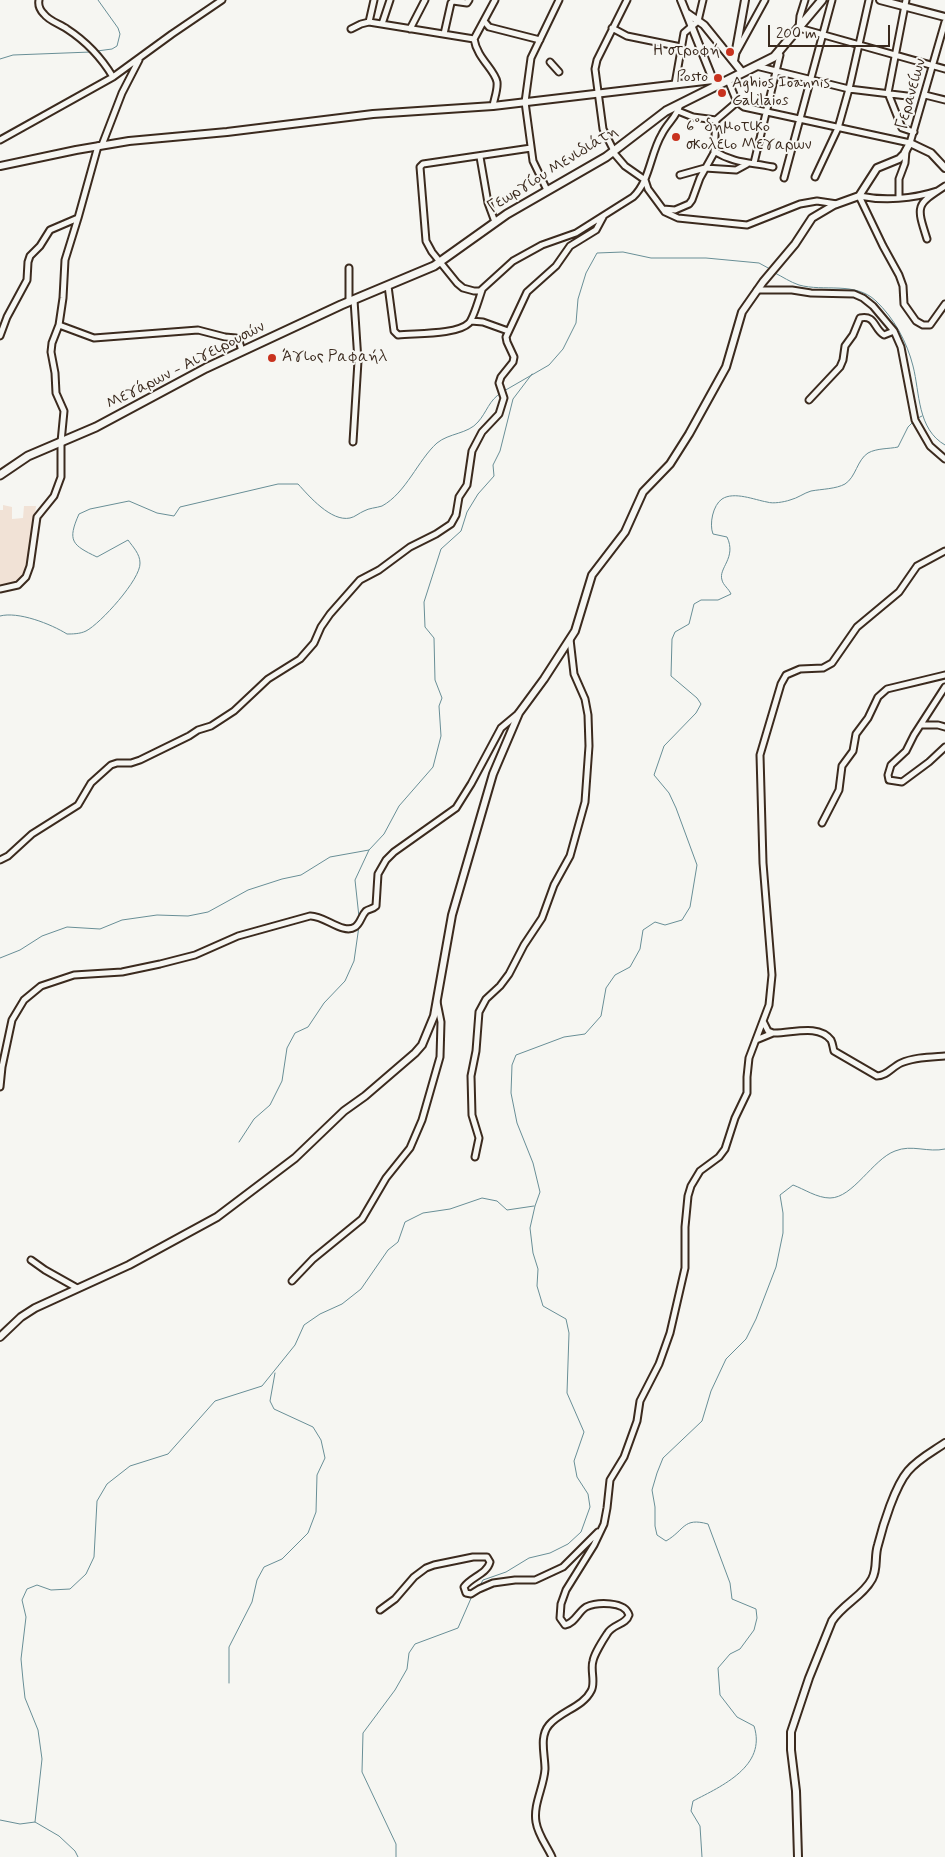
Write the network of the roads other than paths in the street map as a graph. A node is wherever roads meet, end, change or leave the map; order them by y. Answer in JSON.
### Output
{"nodes":[{"id":1,"x":39,"y":0,"type":"edge"},
{"id":2,"x":222,"y":0,"type":"edge"},
{"id":3,"x":374,"y":0,"type":"edge"},
{"id":4,"x":390,"y":0,"type":"edge"},
{"id":5,"x":425,"y":0,"type":"edge"},
{"id":6,"x":469,"y":0,"type":"edge"},
{"id":7,"x":495,"y":0,"type":"edge"},
{"id":8,"x":558,"y":0,"type":"edge"},
{"id":9,"x":627,"y":0,"type":"edge"},
{"id":10,"x":681,"y":0,"type":"edge"},
{"id":11,"x":703,"y":0,"type":"edge"},
{"id":12,"x":745,"y":0,"type":"edge"},
{"id":13,"x":765,"y":0,"type":"edge"},
{"id":14,"x":805,"y":0,"type":"edge"},
{"id":15,"x":822,"y":0,"type":"edge"},
{"id":16,"x":832,"y":0,"type":"edge"},
{"id":17,"x":869,"y":0,"type":"edge"},
{"id":18,"x":880,"y":0,"type":"edge"},
{"id":19,"x":906,"y":3,"type":"edge"},
{"id":20,"x":686,"y":13,"type":"junction"},
{"id":21,"x":945,"y":17,"type":"edge"},
{"id":22,"x":698,"y":21,"type":"junction"},
{"id":23,"x":369,"y":22,"type":"junction"},
{"id":24,"x":484,"y":22,"type":"junction"},
{"id":25,"x":945,"y":22,"type":"edge"},
{"id":26,"x":382,"y":24,"type":"junction"},
{"id":27,"x":691,"y":26,"type":"junction"},
{"id":28,"x":612,"y":28,"type":"junction"},
{"id":29,"x":798,"y":28,"type":"junction"},
{"id":30,"x":351,"y":29,"type":"dead end"},
{"id":31,"x":410,"y":29,"type":"junction"},
{"id":32,"x":444,"y":34,"type":"junction"},
{"id":33,"x":822,"y":35,"type":"junction"},
{"id":34,"x":474,"y":39,"type":"junction"},
{"id":35,"x":540,"y":40,"type":"junction"},
{"id":36,"x":858,"y":45,"type":"junction"},
{"id":37,"x":681,"y":47,"type":"junction"},
{"id":38,"x":778,"y":53,"type":"junction"},
{"id":39,"x":894,"y":55,"type":"junction"},
{"id":40,"x":141,"y":57,"type":"junction"},
{"id":41,"x":734,"y":57,"type":"junction"},
{"id":42,"x":550,"y":62,"type":"dead end"},
{"id":43,"x":756,"y":66,"type":"junction"},
{"id":44,"x":934,"y":66,"type":"junction"},
{"id":45,"x":945,"y":69,"type":"edge"},
{"id":46,"x":559,"y":72,"type":"dead end"},
{"id":47,"x":742,"y":72,"type":"junction"},
{"id":48,"x":776,"y":72,"type":"junction"},
{"id":49,"x":113,"y":77,"type":"junction"},
{"id":50,"x":728,"y":80,"type":"junction"},
{"id":51,"x":810,"y":80,"type":"junction"},
{"id":52,"x":714,"y":83,"type":"junction"},
{"id":53,"x":675,"y":84,"type":"junction"},
{"id":54,"x":849,"y":88,"type":"junction"},
{"id":55,"x":597,"y":93,"type":"junction"},
{"id":56,"x":888,"y":93,"type":"junction"},
{"id":57,"x":925,"y":95,"type":"junction"},
{"id":58,"x":907,"y":96,"type":"dead end"},
{"id":59,"x":945,"y":100,"type":"edge"},
{"id":60,"x":525,"y":102,"type":"junction"},
{"id":61,"x":737,"y":102,"type":"junction"},
{"id":62,"x":680,"y":103,"type":"junction"},
{"id":63,"x":494,"y":106,"type":"junction"},
{"id":64,"x":678,"y":111,"type":"junction"},
{"id":65,"x":767,"y":112,"type":"junction"},
{"id":66,"x":800,"y":118,"type":"junction"},
{"id":67,"x":716,"y":120,"type":"junction"},
{"id":68,"x":838,"y":128,"type":"junction"},
{"id":69,"x":914,"y":132,"type":"junction"},
{"id":70,"x":0,"y":140,"type":"edge"},
{"id":71,"x":910,"y":144,"type":"junction"},
{"id":72,"x":100,"y":146,"type":"junction"},
{"id":73,"x":531,"y":148,"type":"junction"},
{"id":74,"x":714,"y":150,"type":"junction"},
{"id":75,"x":613,"y":151,"type":"junction"},
{"id":76,"x":906,"y":151,"type":"junction"},
{"id":77,"x":480,"y":157,"type":"junction"},
{"id":78,"x":754,"y":163,"type":"junction"},
{"id":79,"x":746,"y":164,"type":"junction"},
{"id":80,"x":0,"y":166,"type":"edge"},
{"id":81,"x":773,"y":167,"type":"dead end"},
{"id":82,"x":705,"y":168,"type":"junction"},
{"id":83,"x":945,"y":168,"type":"edge"},
{"id":84,"x":680,"y":175,"type":"dead end"},
{"id":85,"x":815,"y":177,"type":"dead end"},
{"id":86,"x":784,"y":178,"type":"dead end"},
{"id":87,"x":645,"y":180,"type":"junction"},
{"id":88,"x":945,"y":186,"type":"edge"},
{"id":89,"x":547,"y":190,"type":"junction"},
{"id":90,"x":937,"y":191,"type":"junction"},
{"id":91,"x":859,"y":196,"type":"junction"},
{"id":92,"x":899,"y":198,"type":"junction"},
{"id":93,"x":838,"y":204,"type":"junction"},
{"id":94,"x":663,"y":209,"type":"junction"},
{"id":95,"x":603,"y":217,"type":"junction"},
{"id":96,"x":78,"y":218,"type":"junction"},
{"id":97,"x":495,"y":222,"type":"junction"},
{"id":98,"x":927,"y":238,"type":"dead end"},
{"id":99,"x":440,"y":261,"type":"junction"},
{"id":100,"x":349,"y":268,"type":"dead end"},
{"id":101,"x":388,"y":286,"type":"junction"},
{"id":102,"x":482,"y":290,"type":"junction"},
{"id":103,"x":757,"y":290,"type":"junction"},
{"id":104,"x":351,"y":301,"type":"junction"},
{"id":105,"x":945,"y":304,"type":"edge"},
{"id":106,"x":471,"y":321,"type":"junction"},
{"id":107,"x":59,"y":324,"type":"junction"},
{"id":108,"x":508,"y":331,"type":"junction"},
{"id":109,"x":894,"y":331,"type":"junction"},
{"id":110,"x":0,"y":336,"type":"edge"},
{"id":111,"x":242,"y":351,"type":"junction"},
{"id":112,"x":809,"y":400,"type":"dead end"},
{"id":113,"x":61,"y":442,"type":"junction"},
{"id":114,"x":353,"y":442,"type":"dead end"},
{"id":115,"x":945,"y":459,"type":"edge"},
{"id":116,"x":0,"y":475,"type":"edge"},
{"id":117,"x":945,"y":550,"type":"edge"},
{"id":118,"x":0,"y":589,"type":"edge"},
{"id":119,"x":570,"y":639,"type":"junction"},
{"id":120,"x":945,"y":675,"type":"edge"},
{"id":121,"x":945,"y":687,"type":"edge"},
{"id":122,"x":519,"y":713,"type":"junction"},
{"id":123,"x":921,"y":725,"type":"junction"},
{"id":124,"x":945,"y":727,"type":"edge"},
{"id":125,"x":945,"y":747,"type":"edge"},
{"id":126,"x":822,"y":823,"type":"dead end"},
{"id":127,"x":0,"y":860,"type":"edge"},
{"id":128,"x":437,"y":1001,"type":"junction"},
{"id":129,"x":763,"y":1021,"type":"junction"},
{"id":130,"x":773,"y":1033,"type":"junction"},
{"id":131,"x":756,"y":1040,"type":"junction"},
{"id":132,"x":945,"y":1056,"type":"edge"},
{"id":133,"x":0,"y":1087,"type":"edge"},
{"id":134,"x":475,"y":1158,"type":"dead end"},
{"id":135,"x":31,"y":1260,"type":"dead end"},
{"id":136,"x":292,"y":1281,"type":"dead end"},
{"id":137,"x":77,"y":1288,"type":"junction"},
{"id":138,"x":0,"y":1336,"type":"edge"},
{"id":139,"x":945,"y":1443,"type":"edge"},
{"id":140,"x":602,"y":1528,"type":"junction"},
{"id":141,"x":380,"y":1610,"type":"dead end"},
{"id":142,"x":552,"y":1857,"type":"edge"},
{"id":143,"x":798,"y":1857,"type":"edge"}],
"edges":[{"from":1,"to":49,"type":"street"},
{"from":2,"to":40,"type":"street"},
{"from":3,"to":23,"type":"street"},
{"from":4,"to":26,"type":"street"},
{"from":5,"to":31,"type":"street"},
{"from":6,"to":32,"type":"street"},
{"from":7,"to":24,"type":"street"},
{"from":8,"to":35,"type":"street"},
{"from":9,"to":28,"type":"street"},
{"from":10,"to":20,"type":"street"},
{"from":11,"to":22,"type":"street"},
{"from":12,"to":41,"type":"street"},
{"from":13,"to":41,"type":"street"},
{"from":14,"to":29,"type":"street"},
{"from":15,"to":29,"type":"main road","name":"Γεωργίου Μενιδιάτη"},
{"from":16,"to":33,"type":"street"},
{"from":17,"to":36,"type":"street"},
{"from":18,"to":19,"type":"street"},
{"from":19,"to":21,"type":"street"},
{"from":19,"to":39,"type":"street"},
{"from":20,"to":22,"type":"street"},
{"from":20,"to":27,"type":"street"},
{"from":22,"to":27,"type":"street"},
{"from":22,"to":41,"type":"street"},
{"from":23,"to":26,"type":"street"},
{"from":23,"to":30,"type":"street"},
{"from":24,"to":34,"type":"street"},
{"from":24,"to":35,"type":"street"},
{"from":25,"to":44,"type":"street","name":"Γερανείων"},
{"from":26,"to":31,"type":"street"},
{"from":27,"to":37,"type":"street"},
{"from":27,"to":52,"type":"street"},
{"from":28,"to":37,"type":"street"},
{"from":28,"to":55,"type":"street"},
{"from":29,"to":33,"type":"street"},
{"from":29,"to":38,"type":"main road","name":"Γεωργίου Μενιδιάτη"},
{"from":31,"to":32,"type":"street"},
{"from":32,"to":34,"type":"street"},
{"from":33,"to":36,"type":"street"},
{"from":33,"to":51,"type":"street"},
{"from":34,"to":63,"type":"street"},
{"from":35,"to":60,"type":"street"},
{"from":36,"to":39,"type":"street"},
{"from":36,"to":54,"type":"street"},
{"from":37,"to":53,"type":"street"},
{"from":38,"to":43,"type":"main road","name":"Γεωργίου Μενιδιάτη"},
{"from":38,"to":48,"type":"street"},
{"from":39,"to":44,"type":"street"},
{"from":39,"to":56,"type":"street"},
{"from":40,"to":49,"type":"street"},
{"from":40,"to":72,"type":"street"},
{"from":41,"to":47,"type":"street"},
{"from":42,"to":46,"type":"street"},
{"from":43,"to":47,"type":"main road","name":"Γεωργίου Μενιδιάτη"},
{"from":43,"to":48,"type":"street"},
{"from":44,"to":45,"type":"street"},
{"from":44,"to":57,"type":"street","name":"Γερανείων"},
{"from":47,"to":50,"type":"main road","name":"Γεωργίου Μενιδιάτη"},
{"from":48,"to":51,"type":"street"},
{"from":48,"to":65,"type":"street"},
{"from":49,"to":70,"type":"street"},
{"from":50,"to":52,"type":"main road","name":"Γεωργίου Μενιδιάτη"},
{"from":50,"to":61,"type":"street"},
{"from":51,"to":54,"type":"street"},
{"from":51,"to":66,"type":"street"},
{"from":52,"to":53,"type":"street"},
{"from":52,"to":62,"type":"main road","name":"Γεωργίου Μενιδιάτη"},
{"from":53,"to":55,"type":"street"},
{"from":54,"to":56,"type":"street"},
{"from":54,"to":68,"type":"street"},
{"from":55,"to":60,"type":"street"},
{"from":55,"to":75,"type":"street"},
{"from":56,"to":58,"type":"street"},
{"from":56,"to":69,"type":"street"},
{"from":57,"to":59,"type":"street"},
{"from":57,"to":69,"type":"street","name":"Γερανείων"},
{"from":60,"to":63,"type":"street"},
{"from":60,"to":73,"type":"street"},
{"from":61,"to":65,"type":"street"},
{"from":61,"to":67,"type":"street"},
{"from":62,"to":64,"type":"street"},
{"from":62,"to":75,"type":"main road","name":"Γεωργίου Μενιδιάτη"},
{"from":63,"to":72,"type":"street"},
{"from":64,"to":67,"type":"street"},
{"from":64,"to":87,"type":"street"},
{"from":65,"to":66,"type":"street"},
{"from":65,"to":78,"type":"street"},
{"from":66,"to":68,"type":"street"},
{"from":66,"to":86,"type":"street"},
{"from":67,"to":74,"type":"street"},
{"from":68,"to":71,"type":"street"},
{"from":68,"to":85,"type":"street"},
{"from":69,"to":71,"type":"street","name":"Γερανείων"},
{"from":71,"to":76,"type":"street"},
{"from":71,"to":83,"type":"street"},
{"from":72,"to":80,"type":"street"},
{"from":72,"to":96,"type":"street"},
{"from":73,"to":77,"type":"street"},
{"from":73,"to":89,"type":"street"},
{"from":74,"to":79,"type":"street"},
{"from":74,"to":82,"type":"street"},
{"from":75,"to":87,"type":"street"},
{"from":75,"to":89,"type":"main road","name":"Γεωργίου Μενιδιάτη"},
{"from":76,"to":91,"type":"street"},
{"from":76,"to":92,"type":"street"},
{"from":77,"to":97,"type":"street"},
{"from":77,"to":99,"type":"street"},
{"from":78,"to":79,"type":"street"},
{"from":78,"to":81,"type":"street"},
{"from":79,"to":82,"type":"street"},
{"from":82,"to":84,"type":"street"},
{"from":82,"to":94,"type":"street"},
{"from":87,"to":94,"type":"street"},
{"from":87,"to":95,"type":"street"},
{"from":88,"to":90,"type":"street"},
{"from":89,"to":97,"type":"main road","name":"Γεωργίου Μενιδιάτη"},
{"from":90,"to":92,"type":"street"},
{"from":90,"to":98,"type":"street"},
{"from":91,"to":92,"type":"street"},
{"from":91,"to":93,"type":"street"},
{"from":91,"to":105,"type":"street"},
{"from":93,"to":94,"type":"street"},
{"from":93,"to":103,"type":"street"},
{"from":95,"to":102,"type":"street"},
{"from":95,"to":108,"type":"street"},
{"from":96,"to":107,"type":"street"},
{"from":96,"to":110,"type":"street"},
{"from":97,"to":99,"type":"main road","name":"Γεωργίου Μενιδιάτη"},
{"from":99,"to":101,"type":"main road","name":"Γεωργίου Μενιδιάτη"},
{"from":99,"to":102,"type":"street"},
{"from":100,"to":104,"type":"street"},
{"from":101,"to":104,"type":"main road","name":"Μεγάρων - Αιγειρουσών"},
{"from":101,"to":106,"type":"street"},
{"from":102,"to":106,"type":"street"},
{"from":103,"to":109,"type":"street"},
{"from":103,"to":119,"type":"street"},
{"from":104,"to":111,"type":"main road","name":"Μεγάρων - Αιγειρουσών"},
{"from":104,"to":114,"type":"street"},
{"from":106,"to":108,"type":"street"},
{"from":107,"to":111,"type":"street"},
{"from":107,"to":113,"type":"street"},
{"from":108,"to":127,"type":"street"},
{"from":109,"to":112,"type":"street"},
{"from":109,"to":115,"type":"street"},
{"from":111,"to":113,"type":"main road","name":"Μεγάρων - Αιγειρουσών"},
{"from":113,"to":116,"type":"main road","name":"Μεγάρων - Αιγειρουσών"},
{"from":113,"to":118,"type":"street"},
{"from":117,"to":129,"type":"street"},
{"from":119,"to":122,"type":"street"},
{"from":119,"to":134,"type":"street"},
{"from":120,"to":126,"type":"street"},
{"from":121,"to":123,"type":"street"},
{"from":122,"to":128,"type":"street"},
{"from":122,"to":133,"type":"street"},
{"from":123,"to":124,"type":"street"},
{"from":123,"to":125,"type":"street"},
{"from":128,"to":136,"type":"street"},
{"from":128,"to":137,"type":"street"},
{"from":129,"to":130,"type":"street"},
{"from":129,"to":131,"type":"street"},
{"from":130,"to":131,"type":"street"},
{"from":130,"to":132,"type":"street"},
{"from":131,"to":140,"type":"street"},
{"from":135,"to":137,"type":"street"},
{"from":137,"to":138,"type":"street"},
{"from":139,"to":143,"type":"street"},
{"from":140,"to":141,"type":"street"},
{"from":140,"to":142,"type":"street"}]}
